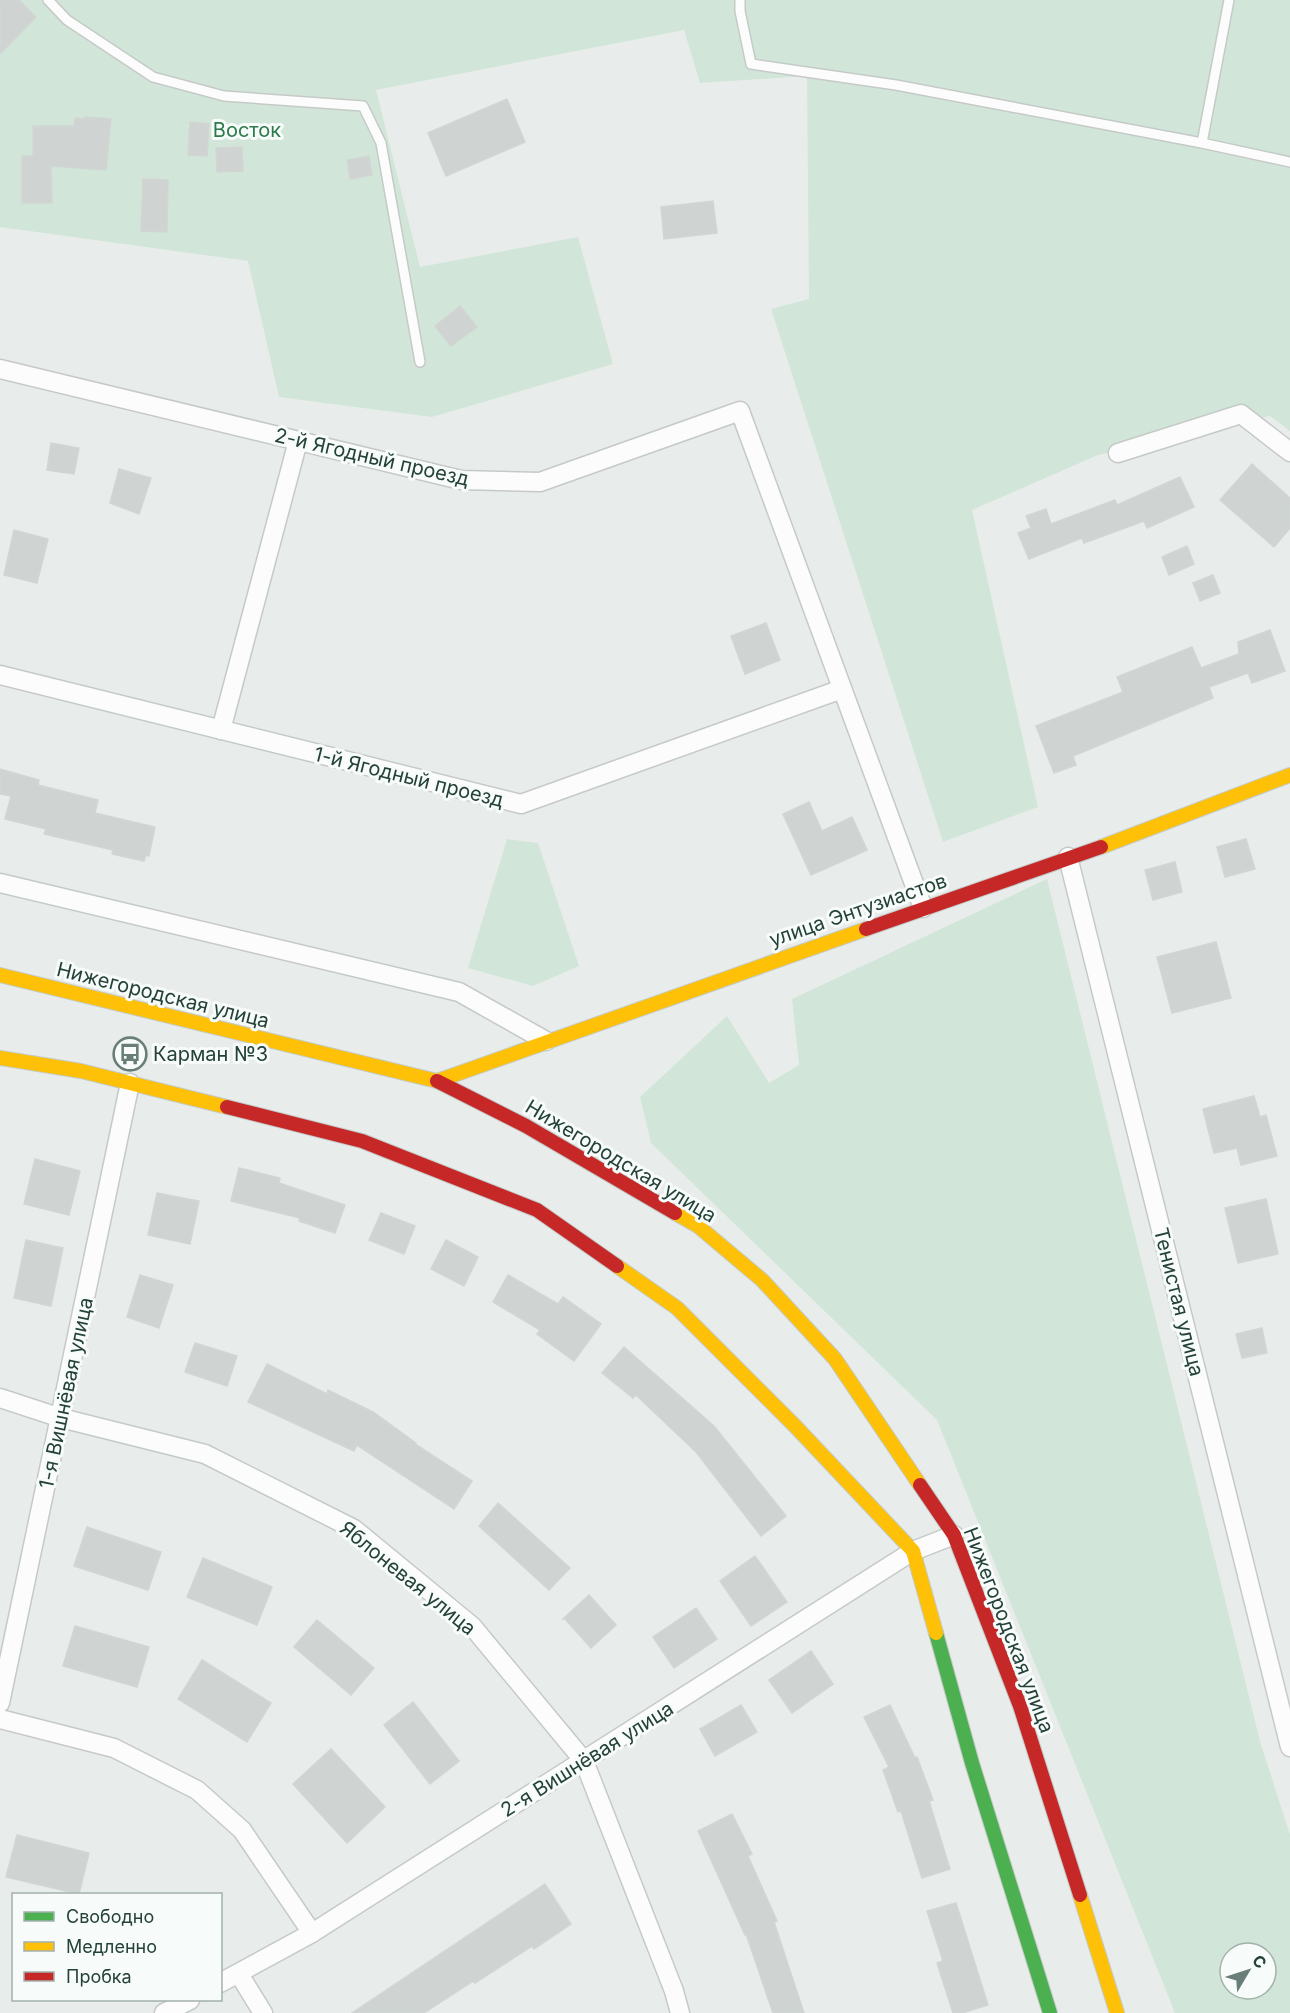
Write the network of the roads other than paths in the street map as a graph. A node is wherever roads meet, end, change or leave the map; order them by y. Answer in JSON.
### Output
{"nodes":[{"id":1,"x":48,"y":0,"type":"edge"},
{"id":2,"x":740,"y":0,"type":"edge"},
{"id":3,"x":1229,"y":0,"type":"edge"},
{"id":4,"x":1203,"y":143,"type":"junction"},
{"id":5,"x":1290,"y":162,"type":"edge"},
{"id":6,"x":420,"y":362,"type":"dead end"},
{"id":7,"x":0,"y":369,"type":"edge"},
{"id":8,"x":298,"y":441,"type":"junction"},
{"id":9,"x":1290,"y":452,"type":"edge"},
{"id":10,"x":1118,"y":453,"type":"dead end"},
{"id":11,"x":0,"y":675,"type":"edge"},
{"id":12,"x":842,"y":689,"type":"junction"},
{"id":13,"x":221,"y":730,"type":"junction"},
{"id":14,"x":1290,"y":775,"type":"edge"},
{"id":15,"x":1068,"y":856,"type":"junction"},
{"id":16,"x":0,"y":883,"type":"edge"},
{"id":17,"x":923,"y":908,"type":"junction"},
{"id":18,"x":0,"y":975,"type":"edge"},
{"id":19,"x":546,"y":1041,"type":"junction"},
{"id":20,"x":0,"y":1058,"type":"edge"},
{"id":21,"x":437,"y":1082,"type":"junction"},
{"id":22,"x":130,"y":1083,"type":"junction"},
{"id":23,"x":0,"y":1398,"type":"edge"},
{"id":24,"x":61,"y":1418,"type":"junction"},
{"id":25,"x":954,"y":1535,"type":"junction"},
{"id":26,"x":913,"y":1551,"type":"junction"},
{"id":27,"x":0,"y":1703,"type":"edge"},
{"id":28,"x":0,"y":1719,"type":"edge"},
{"id":29,"x":1290,"y":1747,"type":"edge"},
{"id":30,"x":584,"y":1761,"type":"junction"},
{"id":31,"x":312,"y":1933,"type":"junction"},
{"id":32,"x":239,"y":1974,"type":"junction"},
{"id":33,"x":222,"y":1982,"type":"edge"},
{"id":34,"x":188,"y":2001,"type":"edge"},
{"id":35,"x":164,"y":2013,"type":"edge"},
{"id":36,"x":263,"y":2013,"type":"edge"},
{"id":37,"x":680,"y":2013,"type":"edge"},
{"id":38,"x":1050,"y":2013,"type":"edge"},
{"id":39,"x":1117,"y":2013,"type":"edge"}],
"edges":[{"from":1,"to":6,"type":"lane"},
{"from":2,"to":4,"type":"lane"},
{"from":3,"to":4,"type":"lane"},
{"from":4,"to":5,"type":"lane"},
{"from":7,"to":8,"type":"street","name":"2-й Ягодный проезд"},
{"from":8,"to":12,"type":"street","name":"2-й Ягодный проезд"},
{"from":8,"to":13,"type":"street"},
{"from":9,"to":10,"type":"street"},
{"from":11,"to":13,"type":"street","name":"1-й Ягодный проезд"},
{"from":12,"to":13,"type":"street","name":"1-й Ягодный проезд"},
{"from":12,"to":17,"type":"street"},
{"from":14,"to":15,"type":"street","name":"улица Энтузиастов"},
{"from":15,"to":17,"type":"street","name":"улица Энтузиастов"},
{"from":15,"to":29,"type":"street","name":"Тенистая улица"},
{"from":16,"to":19,"type":"street"},
{"from":17,"to":19,"type":"street","name":"улица Энтузиастов"},
{"from":18,"to":21,"type":"street","name":"Нижегородская улица"},
{"from":19,"to":21,"type":"street","name":"улица Энтузиастов"},
{"from":20,"to":22,"type":"street"},
{"from":21,"to":25,"type":"street","name":"Нижегородская улица"},
{"from":22,"to":24,"type":"street","name":"1-я Вишнёвая улица"},
{"from":22,"to":26,"type":"street"},
{"from":23,"to":24,"type":"street","name":"Яблоневая улица"},
{"from":24,"to":27,"type":"street","name":"1-я Вишнёвая улица"},
{"from":24,"to":30,"type":"street","name":"Яблоневая улица"},
{"from":25,"to":26,"type":"street","name":"2-я Вишнёвая улица"},
{"from":25,"to":39,"type":"street","name":"Нижегородская улица"},
{"from":26,"to":30,"type":"street","name":"2-я Вишнёвая улица"},
{"from":26,"to":38,"type":"street"},
{"from":28,"to":31,"type":"street"},
{"from":30,"to":31,"type":"street","name":"2-я Вишнёвая улица"},
{"from":30,"to":37,"type":"street","name":"Яблоневая улица"},
{"from":31,"to":32,"type":"street","name":"2-я Вишнёвая улица"},
{"from":32,"to":33,"type":"street","name":"2-я Вишнёвая улица"},
{"from":32,"to":36,"type":"street"},
{"from":34,"to":35,"type":"street"}]}
